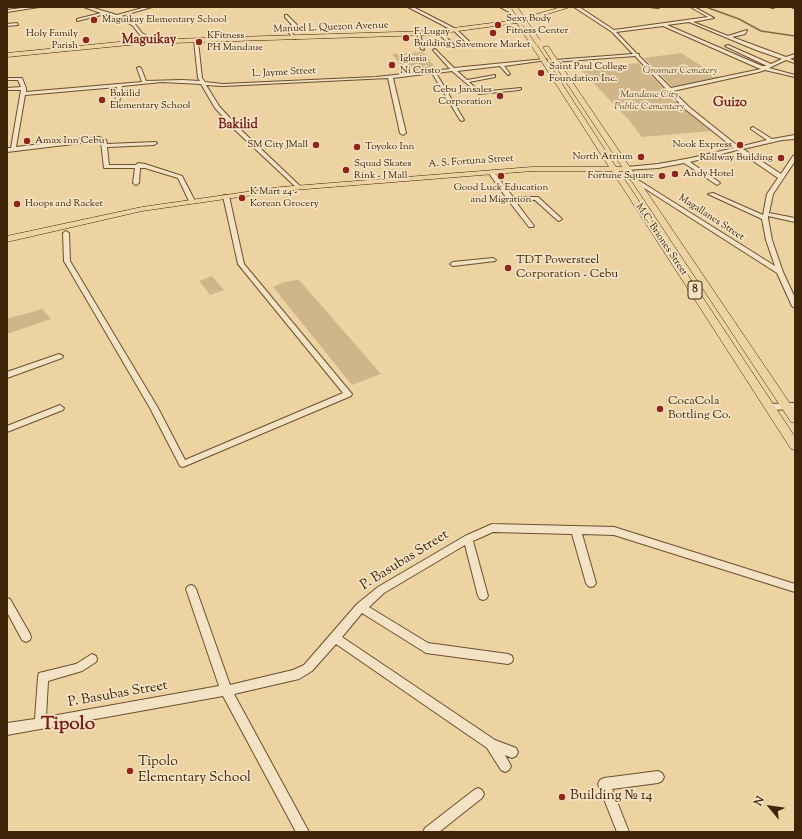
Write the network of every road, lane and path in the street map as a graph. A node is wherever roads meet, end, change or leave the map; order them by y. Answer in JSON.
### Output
{"nodes":[{"id":1,"x":37,"y":7,"type":"edge"},
{"id":2,"x":86,"y":7,"type":"edge"},
{"id":3,"x":150,"y":7,"type":"edge"},
{"id":4,"x":410,"y":7,"type":"edge"},
{"id":5,"x":502,"y":7,"type":"edge"},
{"id":6,"x":510,"y":7,"type":"edge"},
{"id":7,"x":557,"y":7,"type":"edge"},
{"id":8,"x":567,"y":7,"type":"edge"},
{"id":9,"x":576,"y":7,"type":"edge"},
{"id":10,"x":652,"y":7,"type":"edge"},
{"id":11,"x":658,"y":7,"type":"edge"},
{"id":12,"x":26,"y":8,"type":"edge"},
{"id":13,"x":694,"y":8,"type":"edge"},
{"id":14,"x":514,"y":10,"type":"edge"},
{"id":15,"x":7,"y":11,"type":"edge"},
{"id":16,"x":104,"y":13,"type":"junction"},
{"id":17,"x":526,"y":15,"type":"edge"},
{"id":18,"x":117,"y":16,"type":"junction"},
{"id":19,"x":286,"y":16,"type":"dead end"},
{"id":20,"x":78,"y":20,"type":"dead end"},
{"id":21,"x":290,"y":20,"type":"junction"},
{"id":22,"x":297,"y":20,"type":"dead end"},
{"id":23,"x":519,"y":21,"type":"junction"},
{"id":24,"x":691,"y":22,"type":"junction"},
{"id":25,"x":17,"y":24,"type":"dead end"},
{"id":26,"x":7,"y":25,"type":"edge"},
{"id":27,"x":664,"y":25,"type":"junction"},
{"id":28,"x":454,"y":30,"type":"junction"},
{"id":29,"x":614,"y":31,"type":"junction"},
{"id":30,"x":746,"y":31,"type":"dead end"},
{"id":31,"x":439,"y":32,"type":"junction"},
{"id":32,"x":418,"y":34,"type":"junction"},
{"id":33,"x":727,"y":37,"type":"junction"},
{"id":34,"x":295,"y":38,"type":"junction"},
{"id":35,"x":154,"y":41,"type":"junction"},
{"id":36,"x":196,"y":41,"type":"junction"},
{"id":37,"x":539,"y":43,"type":"junction"},
{"id":38,"x":453,"y":46,"type":"dead end"},
{"id":39,"x":472,"y":46,"type":"dead end"},
{"id":40,"x":727,"y":46,"type":"dead end"},
{"id":41,"x":424,"y":49,"type":"dead end"},
{"id":42,"x":435,"y":50,"type":"dead end"},
{"id":43,"x":550,"y":54,"type":"junction"},
{"id":44,"x":7,"y":55,"type":"edge"},
{"id":45,"x":638,"y":55,"type":"junction"},
{"id":46,"x":795,"y":55,"type":"edge"},
{"id":47,"x":543,"y":57,"type":"junction"},
{"id":48,"x":785,"y":59,"type":"junction"},
{"id":49,"x":555,"y":62,"type":"junction"},
{"id":50,"x":795,"y":62,"type":"edge"},
{"id":51,"x":500,"y":65,"type":"junction"},
{"id":52,"x":771,"y":66,"type":"junction"},
{"id":53,"x":139,"y":68,"type":"dead end"},
{"id":54,"x":764,"y":69,"type":"junction"},
{"id":55,"x":454,"y":71,"type":"junction"},
{"id":56,"x":434,"y":73,"type":"junction"},
{"id":57,"x":508,"y":74,"type":"dead end"},
{"id":58,"x":390,"y":76,"type":"junction"},
{"id":59,"x":493,"y":76,"type":"dead end"},
{"id":60,"x":795,"y":76,"type":"edge"},
{"id":61,"x":7,"y":79,"type":"edge"},
{"id":62,"x":466,"y":81,"type":"junction"},
{"id":63,"x":144,"y":82,"type":"junction"},
{"id":64,"x":202,"y":83,"type":"junction"},
{"id":65,"x":120,"y":84,"type":"junction"},
{"id":66,"x":7,"y":89,"type":"edge"},
{"id":67,"x":519,"y":89,"type":"dead end"},
{"id":68,"x":669,"y":90,"type":"junction"},
{"id":69,"x":24,"y":91,"type":"junction"},
{"id":70,"x":117,"y":103,"type":"dead end"},
{"id":71,"x":462,"y":120,"type":"dead end"},
{"id":72,"x":753,"y":128,"type":"dead end"},
{"id":73,"x":403,"y":133,"type":"dead end"},
{"id":74,"x":795,"y":137,"type":"edge"},
{"id":75,"x":771,"y":141,"type":"junction"},
{"id":76,"x":154,"y":143,"type":"dead end"},
{"id":77,"x":104,"y":146,"type":"junction"},
{"id":78,"x":739,"y":149,"type":"junction"},
{"id":79,"x":10,"y":150,"type":"edge"},
{"id":80,"x":795,"y":157,"type":"edge"},
{"id":81,"x":685,"y":161,"type":"junction"},
{"id":82,"x":793,"y":164,"type":"edge"},
{"id":83,"x":138,"y":165,"type":"junction"},
{"id":84,"x":615,"y":168,"type":"junction"},
{"id":85,"x":627,"y":169,"type":"junction"},
{"id":86,"x":491,"y":172,"type":"junction"},
{"id":87,"x":781,"y":177,"type":"junction"},
{"id":88,"x":633,"y":178,"type":"junction"},
{"id":89,"x":136,"y":183,"type":"dead end"},
{"id":90,"x":717,"y":183,"type":"dead end"},
{"id":91,"x":298,"y":187,"type":"junction"},
{"id":92,"x":711,"y":194,"type":"dead end"},
{"id":93,"x":226,"y":196,"type":"junction"},
{"id":94,"x":510,"y":199,"type":"junction"},
{"id":95,"x":192,"y":201,"type":"junction"},
{"id":96,"x":765,"y":216,"type":"junction"},
{"id":97,"x":559,"y":219,"type":"dead end"},
{"id":98,"x":795,"y":220,"type":"edge"},
{"id":99,"x":531,"y":226,"type":"dead end"},
{"id":100,"x":66,"y":233,"type":"dead end"},
{"id":101,"x":7,"y":239,"type":"edge"},
{"id":102,"x":493,"y":260,"type":"dead end"},
{"id":103,"x":453,"y":264,"type":"dead end"},
{"id":104,"x":780,"y":272,"type":"junction"},
{"id":105,"x":795,"y":306,"type":"edge"},
{"id":106,"x":59,"y":356,"type":"dead end"},
{"id":107,"x":7,"y":375,"type":"edge"},
{"id":108,"x":791,"y":406,"type":"edge"},
{"id":109,"x":770,"y":407,"type":"junction"},
{"id":110,"x":60,"y":408,"type":"dead end"},
{"id":111,"x":795,"y":419,"type":"edge"},
{"id":112,"x":7,"y":429,"type":"edge"},
{"id":113,"x":795,"y":446,"type":"edge"},
{"id":114,"x":576,"y":530,"type":"junction"},
{"id":115,"x":468,"y":539,"type":"junction"},
{"id":116,"x":591,"y":583,"type":"dead end"},
{"id":117,"x":795,"y":588,"type":"edge"},
{"id":118,"x":191,"y":589,"type":"dead end"},
{"id":119,"x":483,"y":596,"type":"dead end"},
{"id":120,"x":7,"y":602,"type":"edge"},
{"id":121,"x":361,"y":607,"type":"junction"},
{"id":122,"x":26,"y":637,"type":"dead end"},
{"id":123,"x":334,"y":637,"type":"junction"},
{"id":124,"x":92,"y":659,"type":"dead end"},
{"id":125,"x":508,"y":659,"type":"dead end"},
{"id":126,"x":226,"y":690,"type":"junction"},
{"id":127,"x":40,"y":723,"type":"junction"},
{"id":128,"x":7,"y":729,"type":"edge"},
{"id":129,"x":491,"y":744,"type":"junction"},
{"id":130,"x":512,"y":752,"type":"dead end"},
{"id":131,"x":505,"y":766,"type":"dead end"},
{"id":132,"x":658,"y":778,"type":"dead end"},
{"id":133,"x":478,"y":794,"type":"dead end"},
{"id":134,"x":303,"y":832,"type":"edge"},
{"id":135,"x":429,"y":832,"type":"edge"},
{"id":136,"x":623,"y":832,"type":"edge"}],
"edges":[{"from":1,"to":12,"type":"street"},
{"from":2,"to":16,"type":"street"},
{"from":3,"to":18,"type":"street"},
{"from":4,"to":28,"type":"street"},
{"from":5,"to":14,"type":"street"},
{"from":6,"to":14,"type":"main road","name":"M.C. Briones Street","number":"8"},
{"from":7,"to":17,"type":"main road"},
{"from":8,"to":17,"type":"main road"},
{"from":9,"to":29,"type":"street"},
{"from":10,"to":11,"type":"street"},
{"from":12,"to":15,"type":"street"},
{"from":13,"to":24,"type":"street"},
{"from":14,"to":23,"type":"main road","name":"M.C. Briones Street","number":"8"},
{"from":14,"to":37,"type":"main road","number":"8","bridge":true},
{"from":16,"to":18,"type":"street"},
{"from":16,"to":20,"type":"street"},
{"from":17,"to":23,"type":"main road"},
{"from":17,"to":23,"type":"main road"},
{"from":17,"to":43,"type":"main road","name":"M.C. Briones Street","number":"8"},
{"from":18,"to":35,"type":"street"},
{"from":19,"to":21,"type":"street"},
{"from":21,"to":22,"type":"street"},
{"from":21,"to":34,"type":"street"},
{"from":23,"to":28,"type":"main road","name":"Manuel L. Quezon Avenue"},
{"from":23,"to":47,"type":"main road","name":"M.C. Briones Street","number":"8"},
{"from":24,"to":27,"type":"street"},
{"from":24,"to":33,"type":"street"},
{"from":25,"to":26,"type":"street"},
{"from":27,"to":29,"type":"street"},
{"from":27,"to":54,"type":"street"},
{"from":28,"to":31,"type":"main road","name":"Manuel L. Quezon Avenue"},
{"from":28,"to":39,"type":"street"},
{"from":29,"to":45,"type":"street"},
{"from":30,"to":33,"type":"street"},
{"from":31,"to":32,"type":"main road","name":"Manuel L. Quezon Avenue"},
{"from":31,"to":38,"type":"street"},
{"from":32,"to":34,"type":"main road","name":"Manuel L. Quezon Avenue"},
{"from":32,"to":41,"type":"street"},
{"from":33,"to":48,"type":"street"},
{"from":34,"to":36,"type":"main road","name":"Manuel L. Quezon Avenue"},
{"from":35,"to":36,"type":"main road","name":"Manuel L. Quezon Avenue"},
{"from":35,"to":44,"type":"main road","name":"Manuel L. Quezon Avenue"},
{"from":36,"to":64,"type":"street"},
{"from":37,"to":43,"type":"main road","name":"M.C. Briones Street","number":"8"},
{"from":37,"to":47,"type":"main road","name":"M.C. Briones Street","number":"8"},
{"from":40,"to":52,"type":"street"},
{"from":42,"to":55,"type":"street"},
{"from":43,"to":49,"type":"main road","name":"M.C. Briones Street","number":"8"},
{"from":45,"to":49,"type":"street"},
{"from":45,"to":68,"type":"street"},
{"from":46,"to":48,"type":"street"},
{"from":47,"to":51,"type":"street","name":"L. Jayme Street"},
{"from":47,"to":84,"type":"main road","name":"M.C. Briones Street","number":"8"},
{"from":48,"to":50,"type":"street"},
{"from":48,"to":52,"type":"street"},
{"from":49,"to":85,"type":"main road","name":"M.C. Briones Street","number":"8"},
{"from":51,"to":55,"type":"street","name":"L. Jayme Street"},
{"from":51,"to":57,"type":"street"},
{"from":52,"to":54,"type":"street"},
{"from":53,"to":63,"type":"street"},
{"from":54,"to":60,"type":"street"},
{"from":54,"to":68,"type":"street"},
{"from":55,"to":56,"type":"street","name":"L. Jayme Street"},
{"from":55,"to":62,"type":"street"},
{"from":56,"to":58,"type":"street","name":"L. Jayme Street"},
{"from":56,"to":71,"type":"street"},
{"from":58,"to":64,"type":"street","name":"L. Jayme Street"},
{"from":58,"to":73,"type":"street"},
{"from":59,"to":62,"type":"street"},
{"from":61,"to":69,"type":"street"},
{"from":62,"to":67,"type":"street"},
{"from":63,"to":64,"type":"street","name":"L. Jayme Street"},
{"from":63,"to":65,"type":"street","name":"L. Jayme Street"},
{"from":64,"to":91,"type":"street"},
{"from":65,"to":69,"type":"street","name":"L. Jayme Street"},
{"from":65,"to":70,"type":"street"},
{"from":66,"to":69,"type":"street","name":"L. Jayme Street"},
{"from":68,"to":78,"type":"street"},
{"from":69,"to":79,"type":"street"},
{"from":72,"to":75,"type":"street"},
{"from":74,"to":75,"type":"street","name":"A. S. Fortuna Street"},
{"from":75,"to":78,"type":"street","name":"A. S. Fortuna Street"},
{"from":76,"to":77,"type":"street"},
{"from":77,"to":79,"type":"street"},
{"from":77,"to":83,"type":"street"},
{"from":78,"to":81,"type":"street","name":"A. S. Fortuna Street"},
{"from":78,"to":87,"type":"street"},
{"from":80,"to":82,"type":"street"},
{"from":81,"to":85,"type":"street","name":"A. S. Fortuna Street"},
{"from":81,"to":90,"type":"street"},
{"from":82,"to":87,"type":"street"},
{"from":83,"to":89,"type":"street"},
{"from":83,"to":95,"type":"street"},
{"from":84,"to":85,"type":"main road","name":"A. S. Fortuna Street"},
{"from":84,"to":86,"type":"main road","name":"A. S. Fortuna Street"},
{"from":84,"to":109,"type":"main road","name":"M.C. Briones Street","number":"8"},
{"from":85,"to":88,"type":"main road","name":"M.C. Briones Street","number":"8"},
{"from":86,"to":91,"type":"main road","name":"A. S. Fortuna Street"},
{"from":86,"to":94,"type":"street"},
{"from":87,"to":96,"type":"street"},
{"from":88,"to":104,"type":"street","name":"Magallanes Street"},
{"from":88,"to":108,"type":"main road","name":"M.C. Briones Street","number":"8"},
{"from":91,"to":93,"type":"main road","name":"A. S. Fortuna Street"},
{"from":92,"to":96,"type":"street"},
{"from":93,"to":95,"type":"main road","name":"A. S. Fortuna Street"},
{"from":93,"to":100,"type":"street"},
{"from":94,"to":97,"type":"street"},
{"from":94,"to":99,"type":"street"},
{"from":95,"to":101,"type":"main road","name":"A. S. Fortuna Street"},
{"from":96,"to":98,"type":"street"},
{"from":96,"to":104,"type":"street"},
{"from":102,"to":103,"type":"street"},
{"from":104,"to":105,"type":"street"},
{"from":106,"to":107,"type":"street"},
{"from":108,"to":109,"type":"street"},
{"from":108,"to":111,"type":"main road","name":"M.C. Briones Street","number":"8"},
{"from":109,"to":113,"type":"main road","name":"M.C. Briones Street","number":"8"},
{"from":110,"to":112,"type":"street"},
{"from":114,"to":115,"type":"street","name":"P. Basubas Street"},
{"from":114,"to":116,"type":"street"},
{"from":114,"to":117,"type":"street","name":"P. Basubas Street"},
{"from":115,"to":119,"type":"street"},
{"from":115,"to":121,"type":"street","name":"P. Basubas Street"},
{"from":118,"to":126,"type":"street"},
{"from":120,"to":122,"type":"street"},
{"from":121,"to":123,"type":"street","name":"P. Basubas Street"},
{"from":121,"to":125,"type":"street"},
{"from":123,"to":126,"type":"street","name":"P. Basubas Street"},
{"from":123,"to":129,"type":"street"},
{"from":124,"to":127,"type":"street"},
{"from":126,"to":127,"type":"street","name":"P. Basubas Street"},
{"from":126,"to":134,"type":"street"},
{"from":127,"to":128,"type":"street","name":"P. Basubas Street"},
{"from":129,"to":130,"type":"street"},
{"from":129,"to":131,"type":"street"},
{"from":132,"to":136,"type":"street"},
{"from":133,"to":135,"type":"street"}]}
